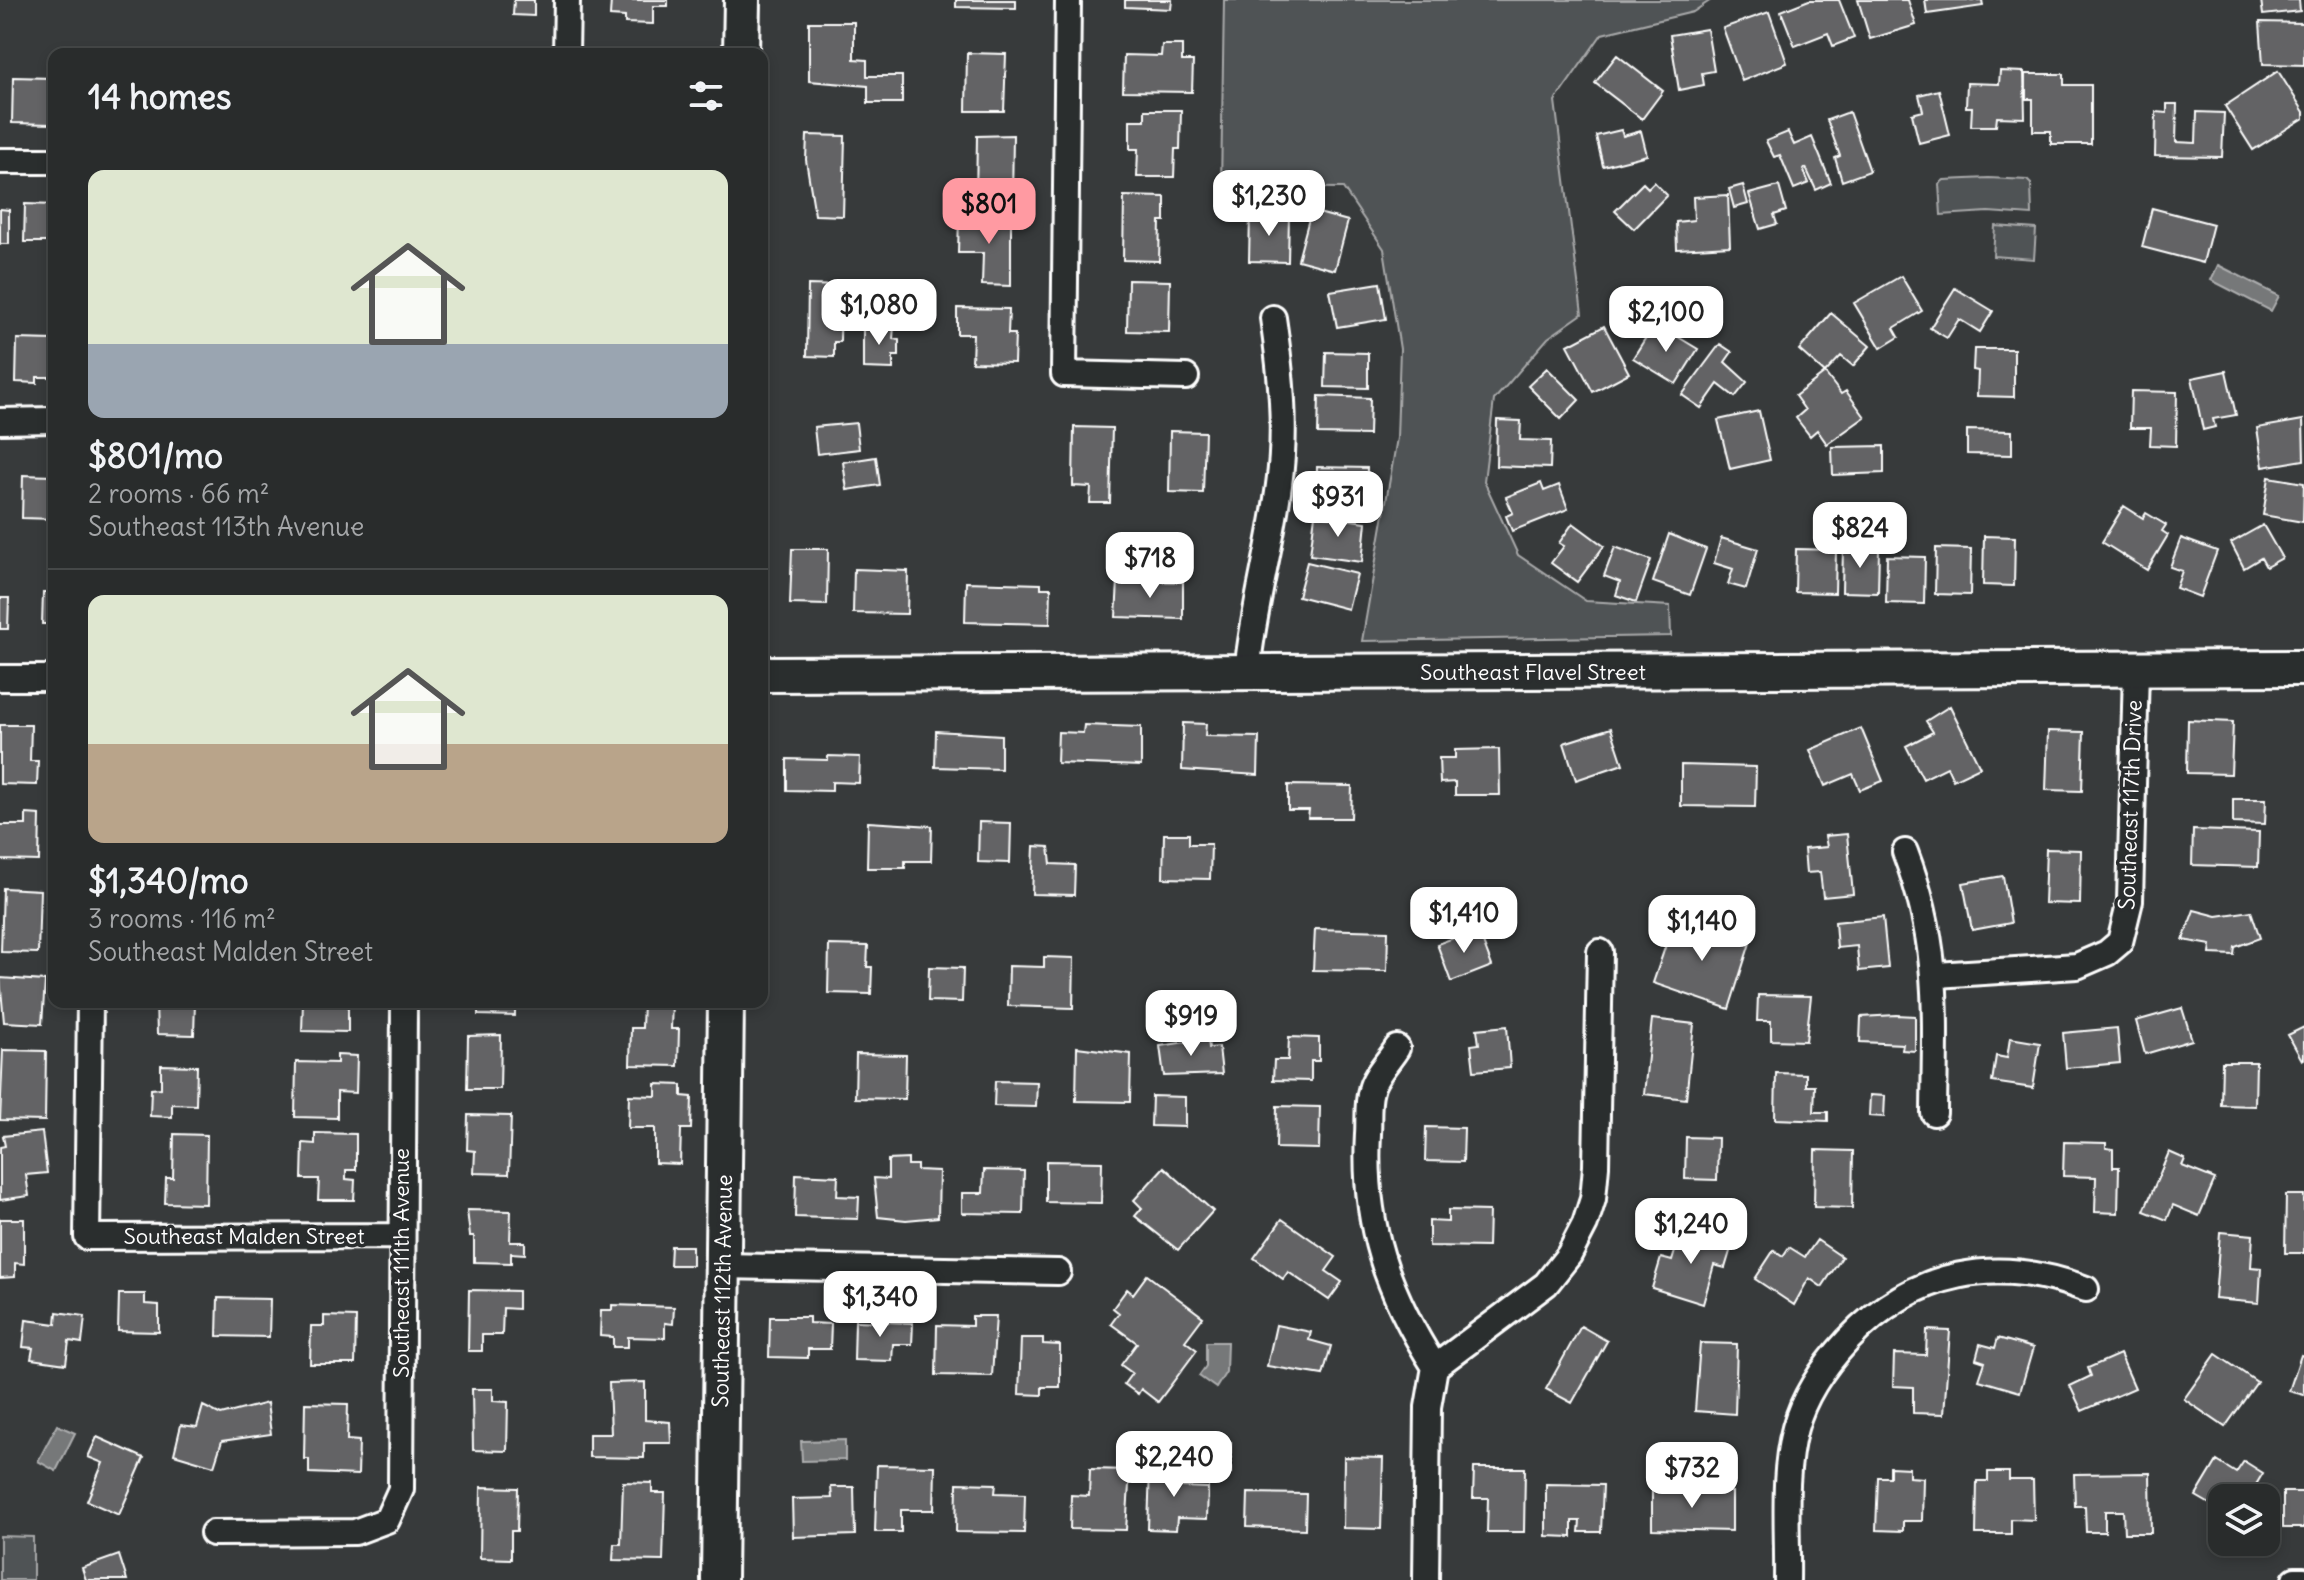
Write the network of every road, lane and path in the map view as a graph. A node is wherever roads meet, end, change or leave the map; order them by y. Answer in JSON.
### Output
{"nodes":[{"id":1,"x":567,"y":0,"type":"edge"},
{"id":2,"x":742,"y":0,"type":"edge"},
{"id":3,"x":1068,"y":0,"type":"edge"},
{"id":4,"x":566,"y":48,"type":"edge"},
{"id":5,"x":741,"y":48,"type":"edge"},
{"id":6,"x":0,"y":161,"type":"edge"},
{"id":7,"x":48,"y":161,"type":"edge"},
{"id":8,"x":1273,"y":318,"type":"dead end"},
{"id":9,"x":1186,"y":377,"type":"dead end"},
{"id":10,"x":48,"y":420,"type":"edge"},
{"id":11,"x":0,"y":421,"type":"edge"},
{"id":12,"x":2304,"y":668,"type":"edge"},
{"id":13,"x":2136,"y":669,"type":"junction"},
{"id":14,"x":1247,"y":673,"type":"junction"},
{"id":15,"x":768,"y":674,"type":"edge"},
{"id":16,"x":0,"y":678,"type":"edge"},
{"id":17,"x":48,"y":678,"type":"edge"},
{"id":18,"x":1905,"y":852,"type":"dead end"},
{"id":19,"x":1600,"y":952,"type":"dead end"},
{"id":20,"x":1936,"y":975,"type":"junction"},
{"id":21,"x":90,"y":1008,"type":"edge"},
{"id":22,"x":404,"y":1008,"type":"edge"},
{"id":23,"x":726,"y":1008,"type":"edge"},
{"id":24,"x":1397,"y":1048,"type":"dead end"},
{"id":25,"x":1934,"y":1113,"type":"dead end"},
{"id":26,"x":401,"y":1236,"type":"junction"},
{"id":27,"x":722,"y":1266,"type":"junction"},
{"id":28,"x":1058,"y":1272,"type":"dead end"},
{"id":29,"x":2086,"y":1289,"type":"dead end"},
{"id":30,"x":1435,"y":1367,"type":"junction"},
{"id":31,"x":213,"y":1533,"type":"dead end"},
{"id":32,"x":719,"y":1580,"type":"edge"},
{"id":33,"x":1426,"y":1580,"type":"edge"},
{"id":34,"x":1787,"y":1580,"type":"edge"},
{"id":35,"x":2295,"y":1580,"type":"edge"},
{"id":36,"x":2304,"y":1580,"type":"edge"}],
"edges":[{"from":1,"to":4,"type":"street"},
{"from":2,"to":5,"type":"street"},
{"from":3,"to":9,"type":"street"},
{"from":6,"to":7,"type":"street"},
{"from":8,"to":14,"type":"street"},
{"from":10,"to":11,"type":"street"},
{"from":12,"to":13,"type":"street","name":"Southeast Flavel Street"},
{"from":13,"to":14,"type":"street","name":"Southeast Flavel Street"},
{"from":13,"to":20,"type":"street","name":"Southeast 117th Drive"},
{"from":14,"to":15,"type":"street","name":"Southeast Flavel Street"},
{"from":16,"to":17,"type":"street"},
{"from":18,"to":20,"type":"street"},
{"from":19,"to":30,"type":"street"},
{"from":20,"to":25,"type":"street"},
{"from":21,"to":26,"type":"street","name":"Southeast Malden Street"},
{"from":22,"to":26,"type":"street","name":"Southeast 111th Avenue"},
{"from":23,"to":27,"type":"street","name":"Southeast 112th Avenue"},
{"from":24,"to":30,"type":"street"},
{"from":26,"to":31,"type":"street","name":"Southeast 111th Avenue"},
{"from":27,"to":28,"type":"street"},
{"from":27,"to":32,"type":"street","name":"Southeast 112th Avenue"},
{"from":29,"to":34,"type":"street"},
{"from":30,"to":33,"type":"street"},
{"from":35,"to":36,"type":"street"}]}
